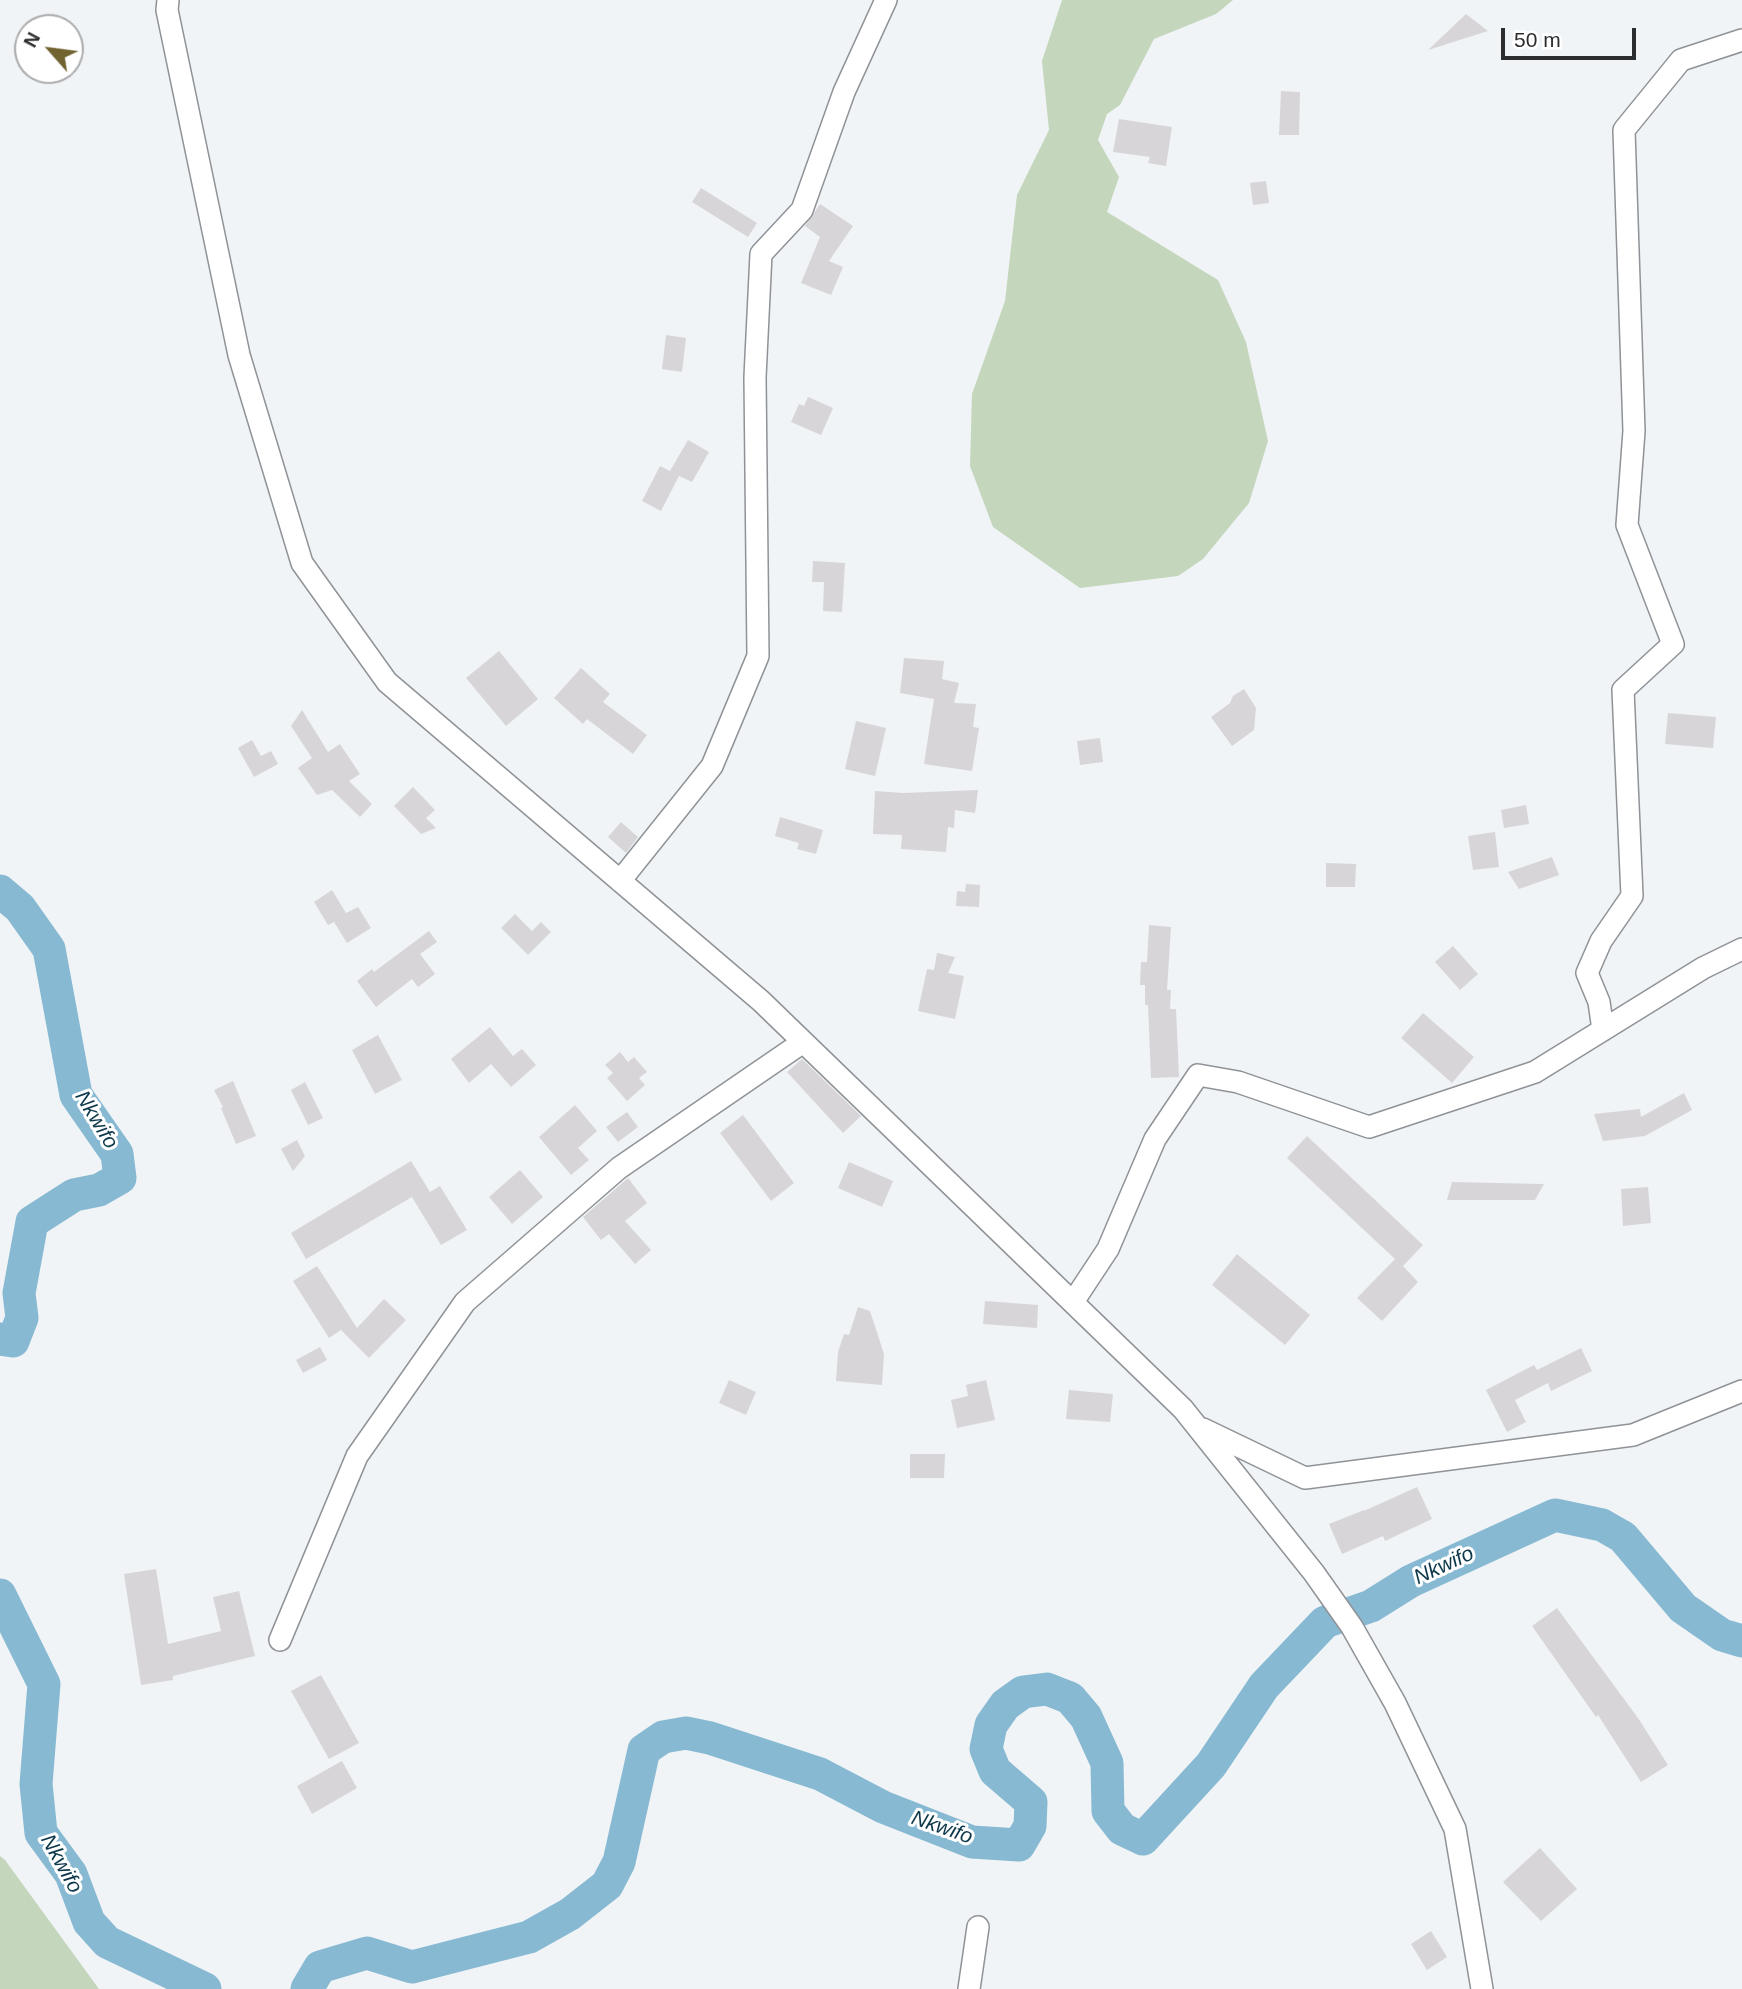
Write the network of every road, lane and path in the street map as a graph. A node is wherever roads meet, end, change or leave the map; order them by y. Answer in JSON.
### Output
{"nodes":[{"id":1,"x":168,"y":0,"type":"edge"},
{"id":2,"x":886,"y":0,"type":"edge"},
{"id":3,"x":1742,"y":40,"type":"edge"},
{"id":4,"x":620,"y":881,"type":"junction"},
{"id":5,"x":1742,"y":948,"type":"edge"},
{"id":6,"x":1603,"y":1030,"type":"junction"},
{"id":7,"x":803,"y":1042,"type":"junction"},
{"id":8,"x":1073,"y":1302,"type":"junction"},
{"id":9,"x":1742,"y":1391,"type":"edge"},
{"id":10,"x":1198,"y":1427,"type":"junction"},
{"id":11,"x":280,"y":1640,"type":"dead end"},
{"id":12,"x":978,"y":1927,"type":"dead end"},
{"id":13,"x":969,"y":1989,"type":"edge"},
{"id":14,"x":1482,"y":1989,"type":"edge"}],
"edges":[{"from":1,"to":4,"type":"street"},
{"from":2,"to":4,"type":"street"},
{"from":3,"to":6,"type":"street"},
{"from":4,"to":7,"type":"street"},
{"from":5,"to":6,"type":"street"},
{"from":6,"to":8,"type":"street"},
{"from":7,"to":8,"type":"street"},
{"from":7,"to":11,"type":"street"},
{"from":8,"to":10,"type":"street"},
{"from":9,"to":10,"type":"street"},
{"from":10,"to":14,"type":"street"},
{"from":12,"to":13,"type":"street"}]}
